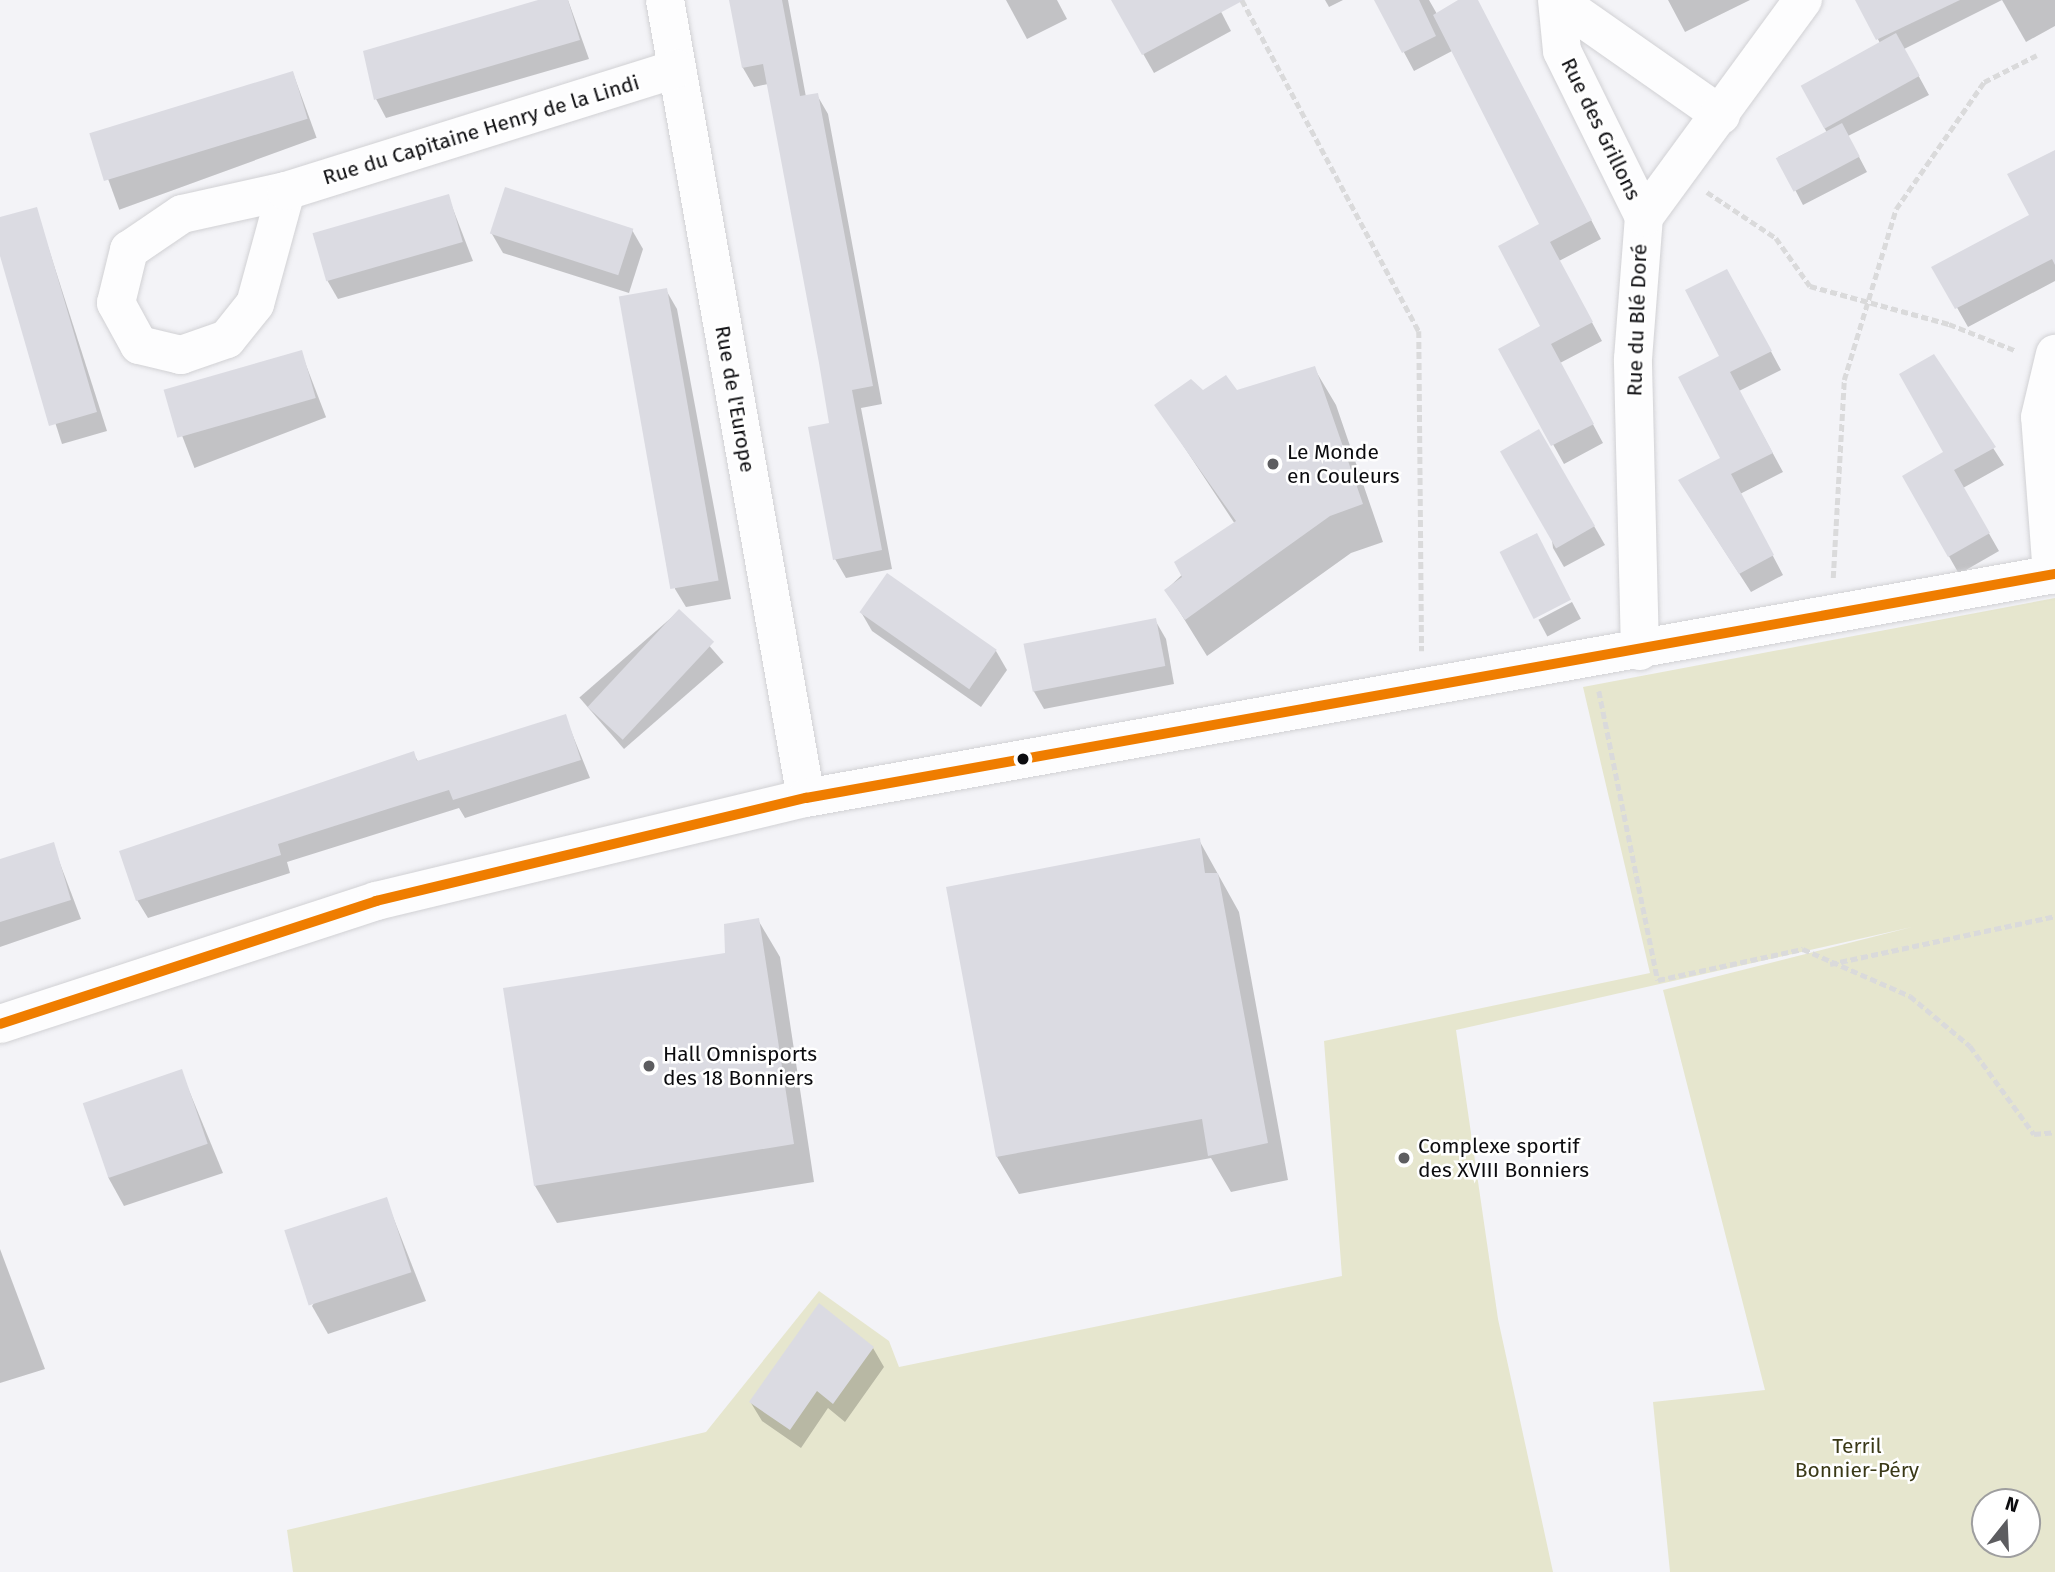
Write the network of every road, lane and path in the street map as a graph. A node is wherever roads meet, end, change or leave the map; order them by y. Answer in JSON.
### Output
{"nodes":[{"id":1,"x":665,"y":0,"type":"edge"},
{"id":2,"x":1242,"y":0,"type":"edge"},
{"id":3,"x":1557,"y":0,"type":"edge"},
{"id":4,"x":1803,"y":0,"type":"edge"},
{"id":5,"x":2037,"y":55,"type":"dead end"},
{"id":6,"x":676,"y":69,"type":"junction"},
{"id":7,"x":1721,"y":115,"type":"junction"},
{"id":8,"x":1680,"y":174,"type":"junction"},
{"id":9,"x":286,"y":191,"type":"junction"},
{"id":10,"x":1644,"y":216,"type":"junction"},
{"id":11,"x":1867,"y":302,"type":"junction"},
{"id":12,"x":2052,"y":359,"type":"edge"},
{"id":13,"x":2053,"y":574,"type":"edge"},
{"id":14,"x":1831,"y":617,"type":"junction"},
{"id":15,"x":1640,"y":651,"type":"junction"},
{"id":16,"x":1593,"y":660,"type":"junction"},
{"id":17,"x":1422,"y":692,"type":"junction"},
{"id":18,"x":806,"y":799,"type":"junction"},
{"id":19,"x":2055,"y":916,"type":"edge"},
{"id":20,"x":1829,"y":965,"type":"junction"},
{"id":21,"x":0,"y":1024,"type":"edge"},
{"id":22,"x":2055,"y":1132,"type":"edge"}],
"edges":[{"from":1,"to":6,"type":"street","name":"Rue de l'Europe"},
{"from":2,"to":17,"type":"path"},
{"from":3,"to":7,"type":"street"},
{"from":3,"to":10,"type":"street","name":"Rue des Grillons"},
{"from":4,"to":7,"type":"street","name":"Rue du Blé Doré"},
{"from":5,"to":11,"type":"path"},
{"from":6,"to":9,"type":"street","name":"Rue du Capitaine Henry de la Lindi"},
{"from":6,"to":18,"type":"street","name":"Rue de l'Europe"},
{"from":7,"to":8,"type":"street","name":"Rue du Blé Doré"},
{"from":8,"to":10,"type":"street","name":"Rue du Blé Doré"},
{"from":8,"to":11,"type":"path"},
{"from":9,"to":9,"type":"street","name":"Rue du Capitaine Henry de la Lindi"},
{"from":10,"to":15,"type":"street","name":"Rue du Blé Doré"},
{"from":11,"to":12,"type":"path"},
{"from":11,"to":14,"type":"path"},
{"from":12,"to":13,"type":"street"},
{"from":13,"to":14,"type":"street"},
{"from":14,"to":15,"type":"street"},
{"from":15,"to":16,"type":"street"},
{"from":16,"to":17,"type":"street"},
{"from":16,"to":20,"type":"path"},
{"from":17,"to":18,"type":"street"},
{"from":18,"to":21,"type":"street"},
{"from":19,"to":20,"type":"path"},
{"from":20,"to":22,"type":"path"}]}
